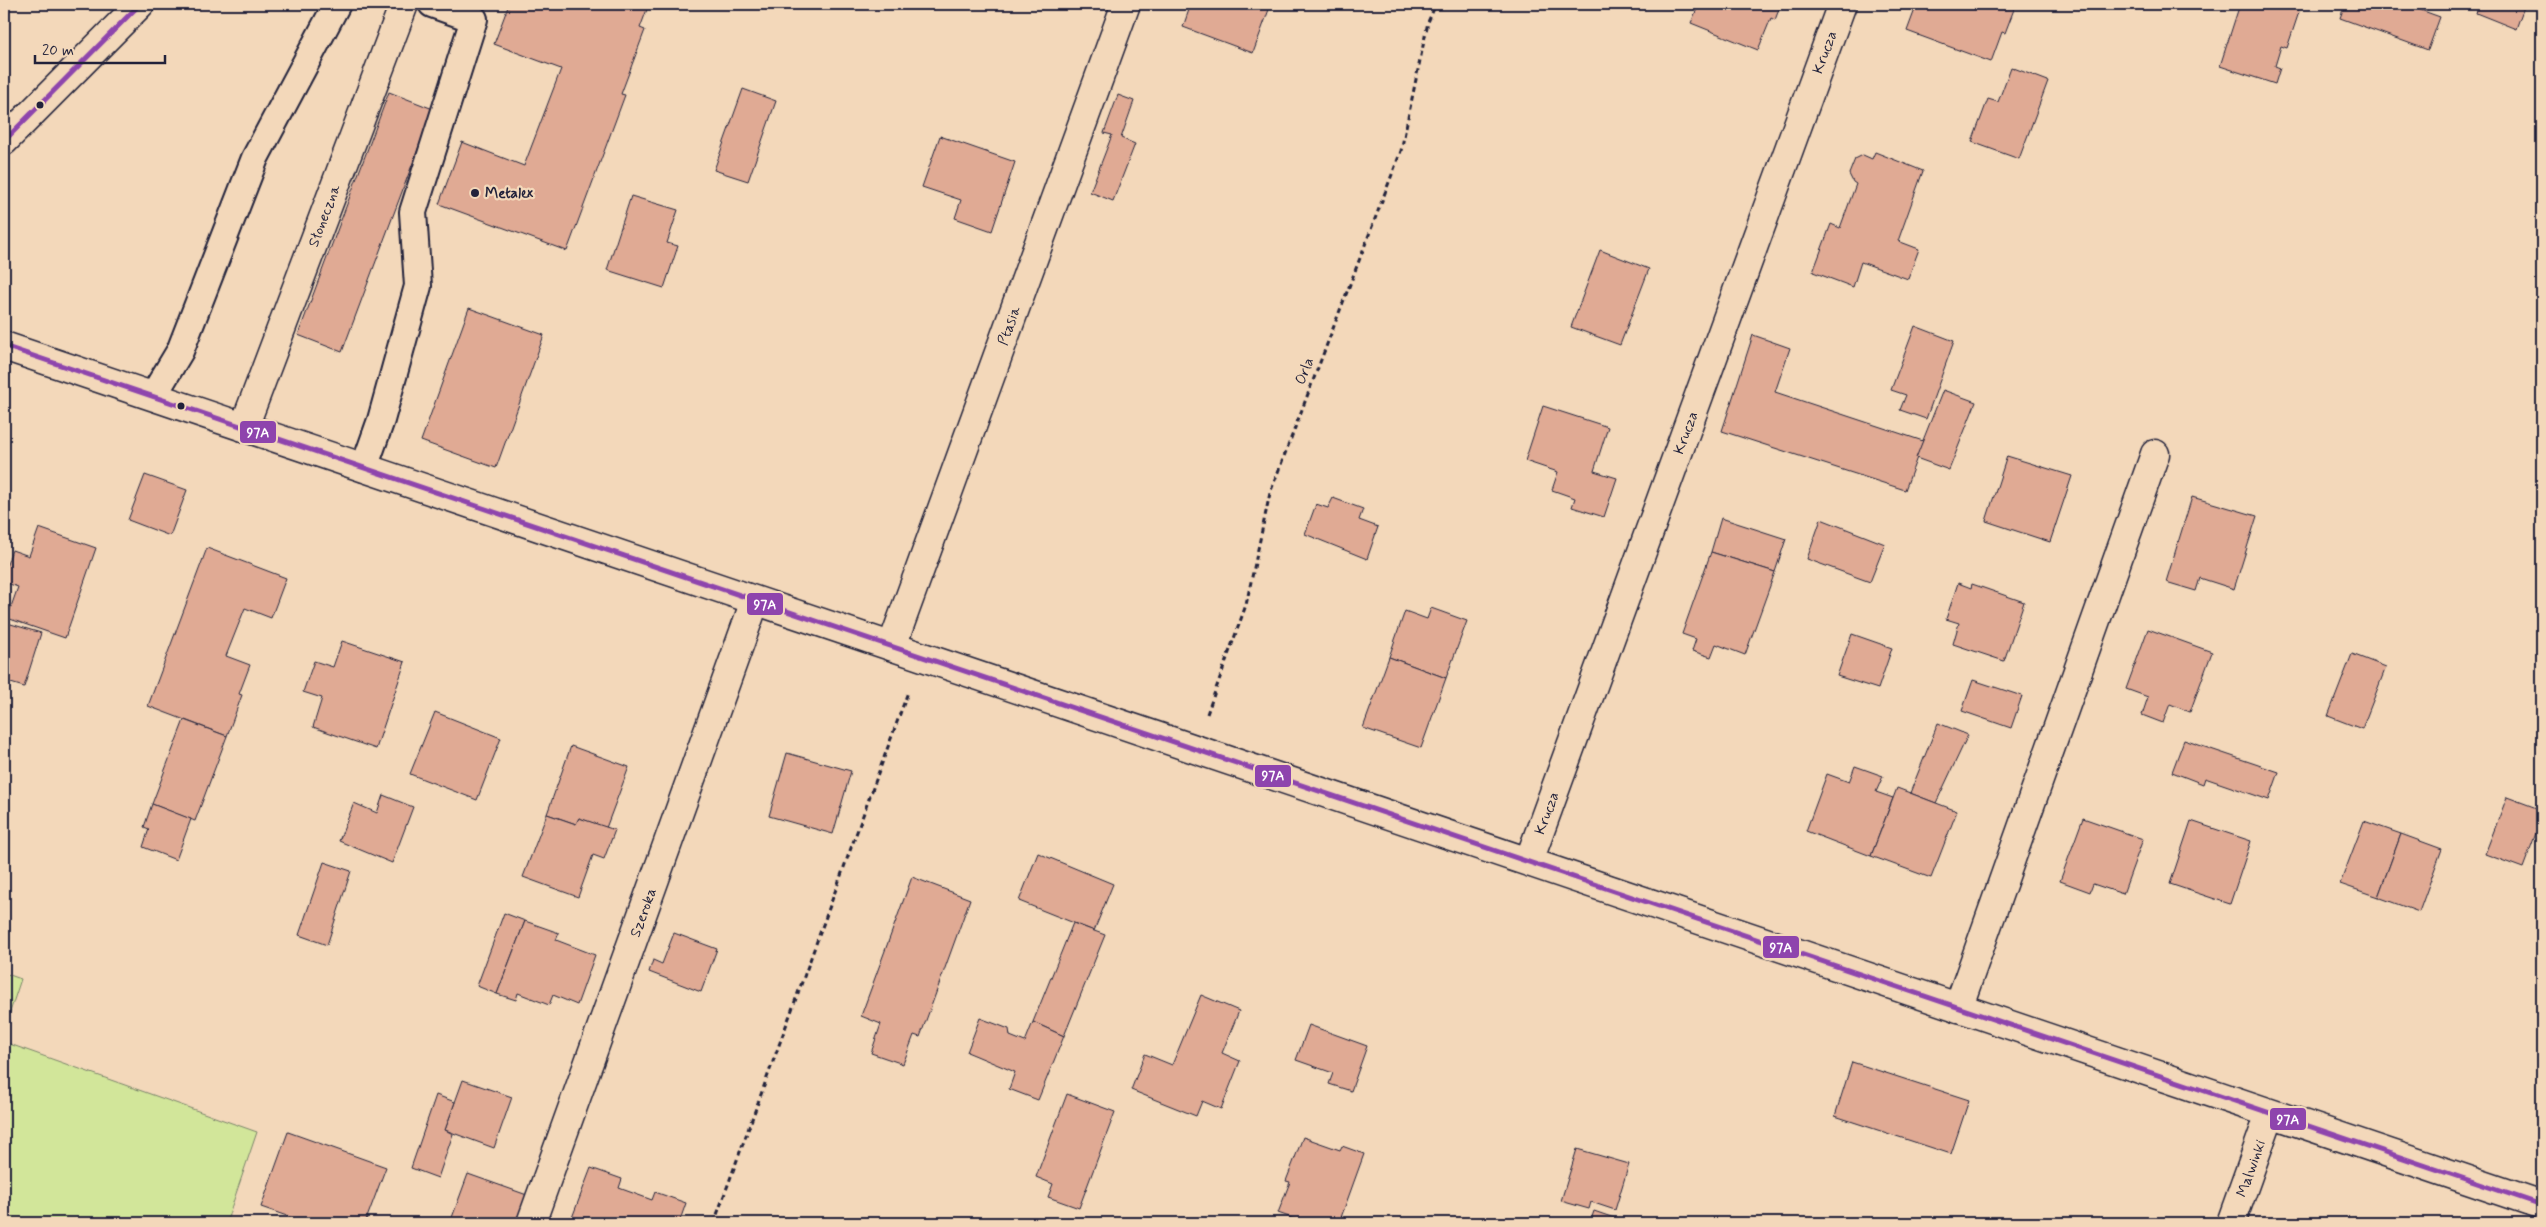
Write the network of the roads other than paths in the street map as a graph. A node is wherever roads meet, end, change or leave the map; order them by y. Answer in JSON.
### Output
{"nodes":[{"id":1,"x":140,"y":4,"type":"edge"},
{"id":2,"x":338,"y":4,"type":"edge"},
{"id":3,"x":404,"y":4,"type":"edge"},
{"id":4,"x":432,"y":4,"type":"edge"},
{"id":5,"x":1126,"y":4,"type":"edge"},
{"id":6,"x":1842,"y":4,"type":"edge"},
{"id":7,"x":4,"y":141,"type":"edge"},
{"id":8,"x":4,"y":346,"type":"edge"},
{"id":9,"x":153,"y":396,"type":"junction"},
{"id":10,"x":244,"y":427,"type":"junction"},
{"id":11,"x":2155,"y":454,"type":"dead end"},
{"id":12,"x":364,"y":468,"type":"junction"},
{"id":13,"x":755,"y":601,"type":"junction"},
{"id":14,"x":892,"y":646,"type":"junction"},
{"id":15,"x":1528,"y":861,"type":"junction"},
{"id":16,"x":1958,"y":1008,"type":"junction"},
{"id":17,"x":2270,"y":1114,"type":"junction"},
{"id":18,"x":2542,"y":1205,"type":"edge"},
{"id":19,"x":531,"y":1223,"type":"edge"},
{"id":20,"x":2230,"y":1223,"type":"edge"}],
"edges":[{"from":1,"to":7,"type":"street"},
{"from":2,"to":9,"type":"lane"},
{"from":3,"to":10,"type":"street","name":"Słoneczna"},
{"from":4,"to":12,"type":"lane"},
{"from":5,"to":14,"type":"street","name":"Ptasia"},
{"from":6,"to":15,"type":"street","name":"Krucza"},
{"from":8,"to":9,"type":"street"},
{"from":9,"to":10,"type":"street"},
{"from":10,"to":12,"type":"street"},
{"from":11,"to":16,"type":"street"},
{"from":12,"to":13,"type":"street"},
{"from":13,"to":14,"type":"street"},
{"from":13,"to":19,"type":"street","name":"Szeroka"},
{"from":14,"to":15,"type":"street"},
{"from":15,"to":16,"type":"street"},
{"from":16,"to":17,"type":"street"},
{"from":17,"to":18,"type":"street"},
{"from":17,"to":20,"type":"street","name":"Malwinki"}]}
